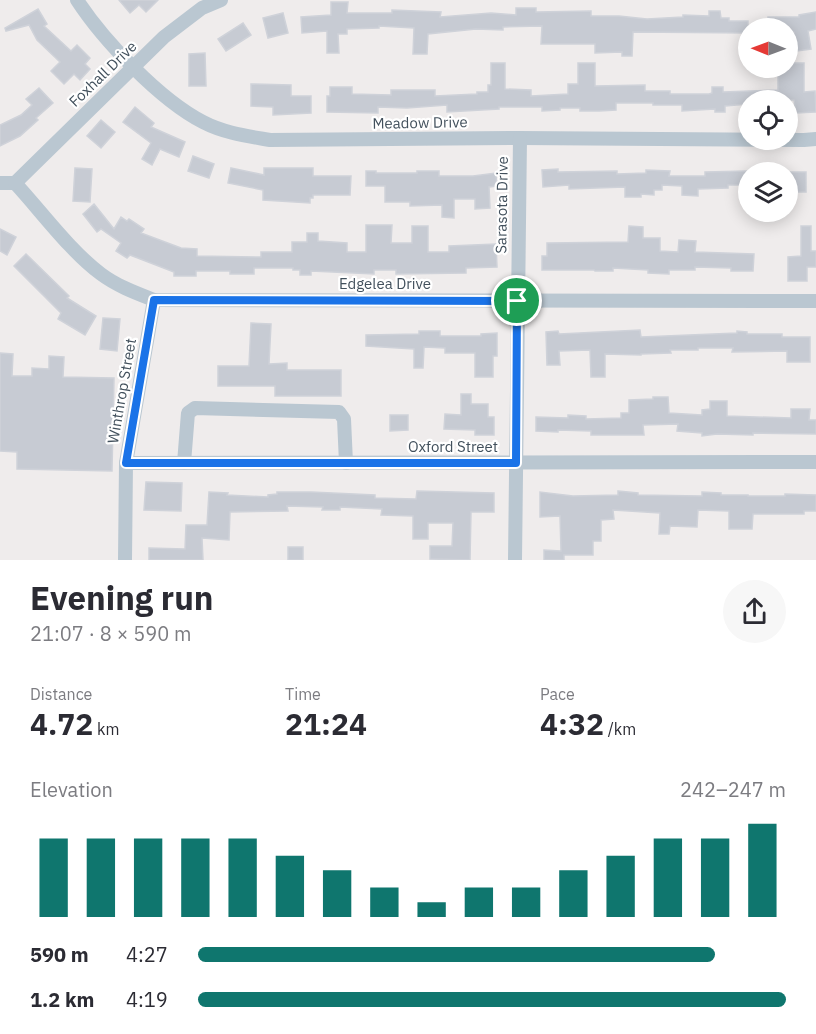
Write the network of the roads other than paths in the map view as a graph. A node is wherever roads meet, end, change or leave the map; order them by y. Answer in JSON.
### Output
{"nodes":[{"id":1,"x":77,"y":0,"type":"edge"},
{"id":2,"x":221,"y":0,"type":"edge"},
{"id":3,"x":134,"y":67,"type":"junction"},
{"id":4,"x":520,"y":138,"type":"junction"},
{"id":5,"x":816,"y":139,"type":"edge"},
{"id":6,"x":0,"y":183,"type":"edge"},
{"id":7,"x":15,"y":183,"type":"junction"},
{"id":8,"x":154,"y":300,"type":"junction"},
{"id":9,"x":517,"y":301,"type":"junction"},
{"id":10,"x":816,"y":301,"type":"edge"},
{"id":11,"x":184,"y":462,"type":"junction"},
{"id":12,"x":816,"y":462,"type":"edge"},
{"id":13,"x":126,"y":463,"type":"junction"},
{"id":14,"x":346,"y":463,"type":"junction"},
{"id":15,"x":516,"y":463,"type":"junction"},
{"id":16,"x":125,"y":560,"type":"edge"},
{"id":17,"x":515,"y":560,"type":"edge"}],
"edges":[{"from":1,"to":3,"type":"street","name":"Meadow Drive"},
{"from":2,"to":3,"type":"street","name":"Foxhall Drive"},
{"from":3,"to":4,"type":"street","name":"Meadow Drive"},
{"from":3,"to":7,"type":"street","name":"Foxhall Drive"},
{"from":4,"to":5,"type":"street","name":"Meadow Drive"},
{"from":4,"to":9,"type":"street","name":"Sarasota Drive"},
{"from":6,"to":7,"type":"street"},
{"from":7,"to":8,"type":"street","name":"Edgelea Drive"},
{"from":8,"to":9,"type":"street","name":"Edgelea Drive"},
{"from":8,"to":13,"type":"street","name":"Winthrop Street"},
{"from":9,"to":10,"type":"street","name":"Edgelea Drive"},
{"from":9,"to":15,"type":"street","name":"Sarasota Drive"},
{"from":11,"to":13,"type":"street","name":"Oxford Street"},
{"from":11,"to":14,"type":"street","name":"Oxford Street"},
{"from":11,"to":14,"type":"street"},
{"from":12,"to":15,"type":"street","name":"Oxford Street"},
{"from":13,"to":16,"type":"street","name":"Winthrop Street"},
{"from":14,"to":15,"type":"street","name":"Oxford Street"},
{"from":15,"to":17,"type":"street","name":"Sarasota Drive"}]}
